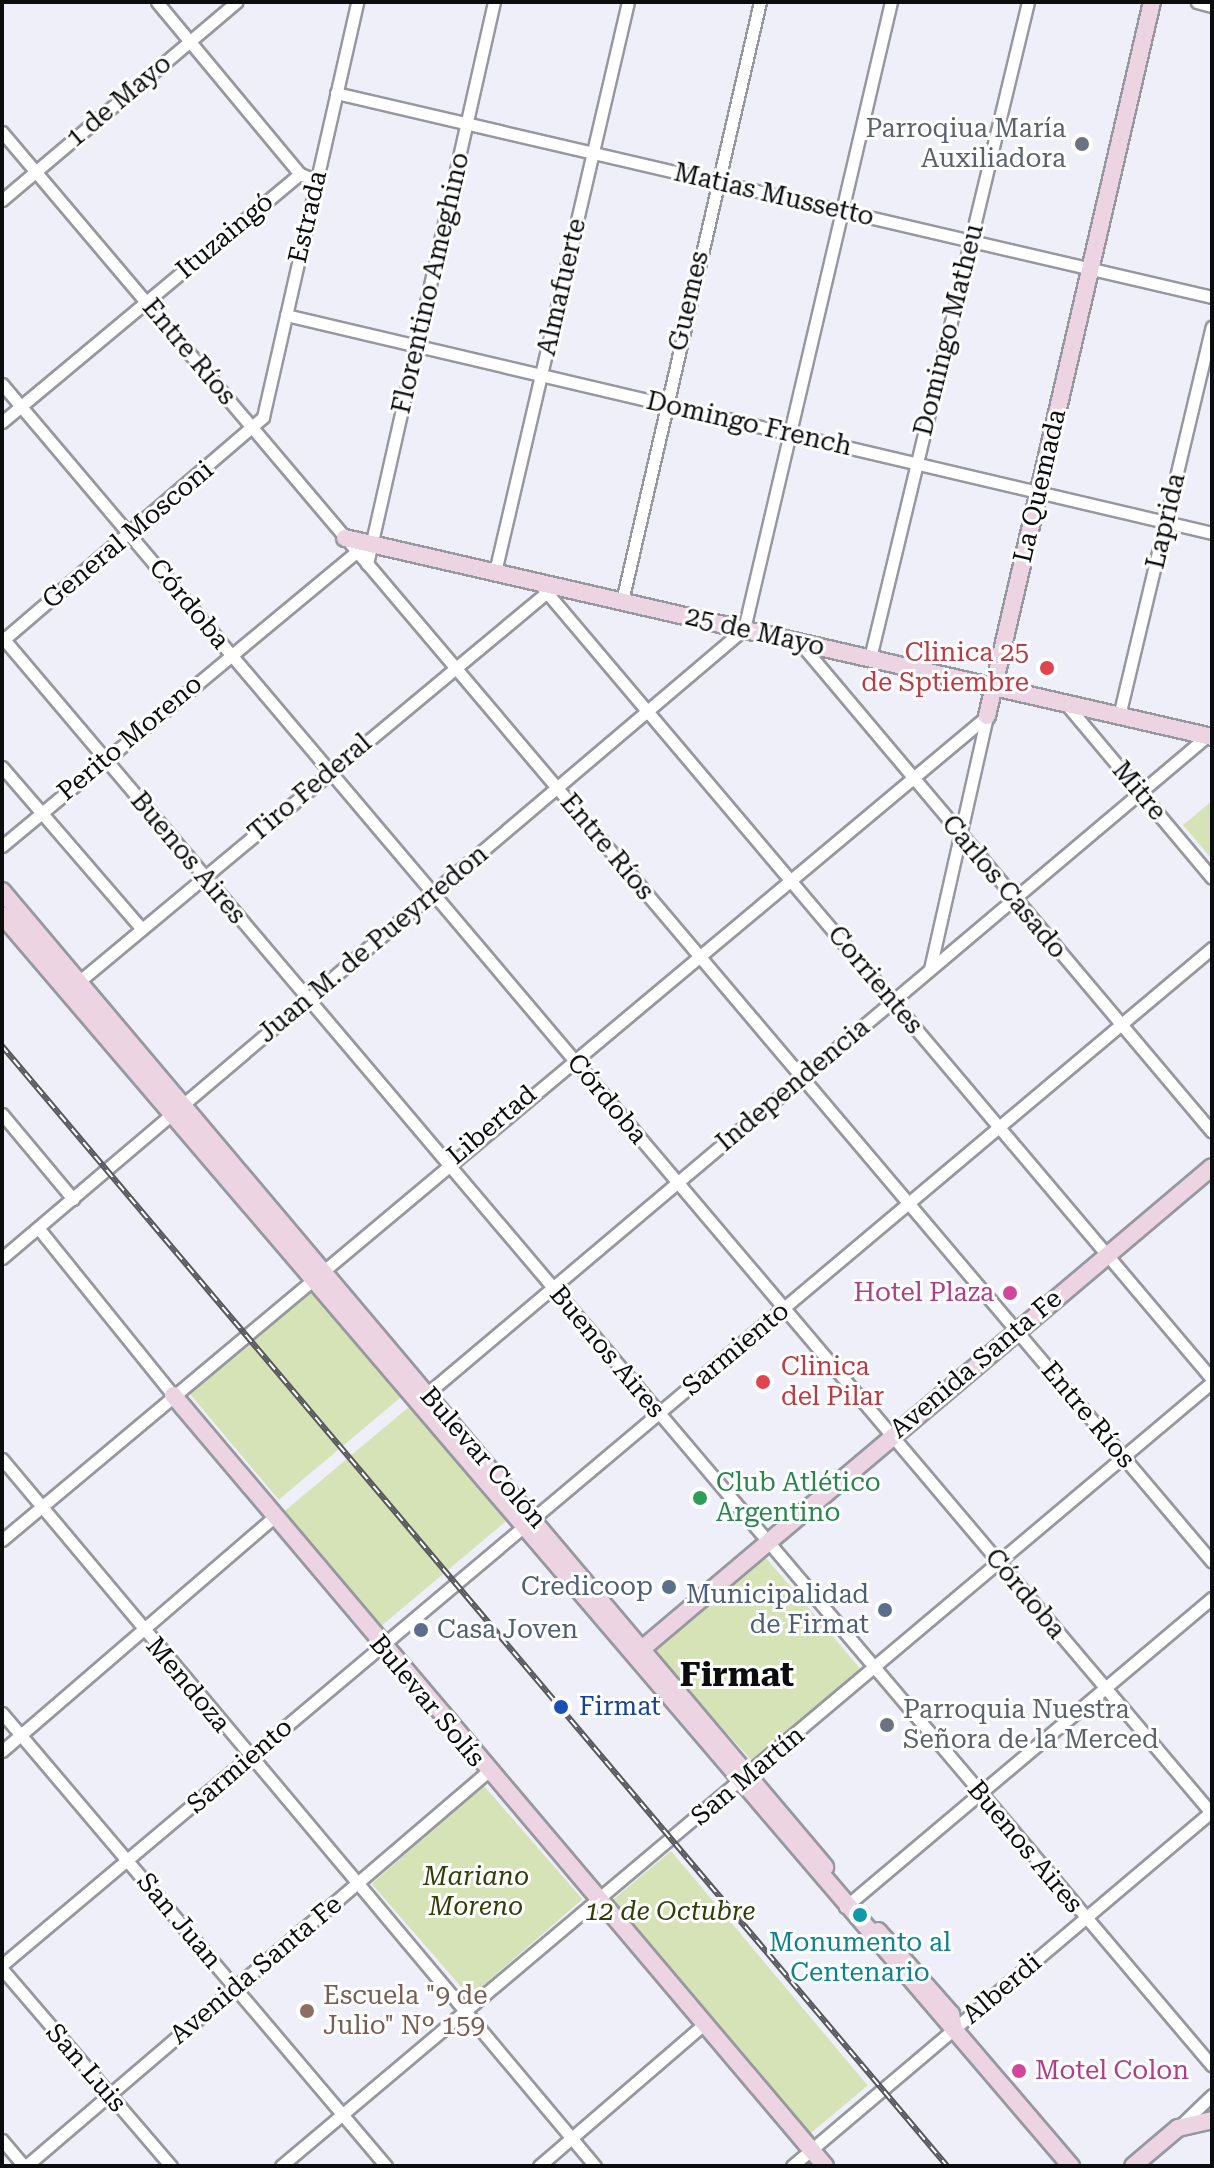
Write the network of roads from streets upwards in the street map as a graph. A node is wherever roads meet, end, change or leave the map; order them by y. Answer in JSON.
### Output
{"nodes":[{"id":1,"x":157,"y":2,"type":"edge"},
{"id":2,"x":236,"y":2,"type":"edge"},
{"id":3,"x":357,"y":2,"type":"edge"},
{"id":4,"x":494,"y":2,"type":"edge"},
{"id":5,"x":628,"y":2,"type":"edge"},
{"id":6,"x":760,"y":2,"type":"edge"},
{"id":7,"x":891,"y":2,"type":"edge"},
{"id":8,"x":1028,"y":2,"type":"edge"},
{"id":9,"x":1152,"y":2,"type":"edge"},
{"id":10,"x":1197,"y":2,"type":"edge"},
{"id":11,"x":1212,"y":6,"type":"edge"},
{"id":12,"x":190,"y":41,"type":"junction"},
{"id":13,"x":336,"y":93,"type":"junction"},
{"id":14,"x":467,"y":124,"type":"junction"},
{"id":15,"x":2,"y":132,"type":"edge"},
{"id":16,"x":593,"y":153,"type":"junction"},
{"id":17,"x":36,"y":172,"type":"junction"},
{"id":18,"x":300,"y":174,"type":"junction"},
{"id":19,"x":316,"y":180,"type":"junction"},
{"id":20,"x":716,"y":182,"type":"junction"},
{"id":21,"x":2,"y":200,"type":"edge"},
{"id":22,"x":842,"y":211,"type":"junction"},
{"id":23,"x":970,"y":241,"type":"junction"},
{"id":24,"x":1090,"y":269,"type":"junction"},
{"id":25,"x":1212,"y":297,"type":"edge"},
{"id":26,"x":146,"y":301,"type":"junction"},
{"id":27,"x":286,"y":315,"type":"junction"},
{"id":28,"x":1212,"y":327,"type":"edge"},
{"id":29,"x":416,"y":346,"type":"junction"},
{"id":30,"x":541,"y":375,"type":"junction"},
{"id":31,"x":2,"y":384,"type":"edge"},
{"id":32,"x":666,"y":405,"type":"junction"},
{"id":33,"x":21,"y":406,"type":"junction"},
{"id":34,"x":2,"y":422,"type":"edge"},
{"id":35,"x":253,"y":429,"type":"junction"},
{"id":36,"x":790,"y":434,"type":"junction"},
{"id":37,"x":917,"y":463,"type":"junction"},
{"id":38,"x":1039,"y":492,"type":"junction"},
{"id":39,"x":1166,"y":522,"type":"junction"},
{"id":40,"x":1212,"y":533,"type":"edge"},
{"id":41,"x":130,"y":535,"type":"junction"},
{"id":42,"x":350,"y":544,"type":"junction"},
{"id":43,"x":372,"y":544,"type":"junction"},
{"id":44,"x":367,"y":564,"type":"junction"},
{"id":45,"x":495,"y":572,"type":"junction"},
{"id":46,"x":546,"y":586,"type":"junction"},
{"id":47,"x":622,"y":601,"type":"junction"},
{"id":48,"x":744,"y":629,"type":"junction"},
{"id":49,"x":3,"y":640,"type":"edge"},
{"id":50,"x":798,"y":641,"type":"junction"},
{"id":51,"x":231,"y":654,"type":"junction"},
{"id":52,"x":870,"y":658,"type":"junction"},
{"id":53,"x":455,"y":667,"type":"junction"},
{"id":54,"x":994,"y":687,"type":"junction"},
{"id":55,"x":1066,"y":704,"type":"junction"},
{"id":56,"x":647,"y":712,"type":"junction"},
{"id":57,"x":987,"y":716,"type":"junction"},
{"id":58,"x":1119,"y":716,"type":"junction"},
{"id":59,"x":1209,"y":737,"type":"edge"},
{"id":60,"x":105,"y":759,"type":"junction"},
{"id":61,"x":2,"y":767,"type":"edge"},
{"id":62,"x":329,"y":770,"type":"junction"},
{"id":63,"x":912,"y":778,"type":"junction"},
{"id":64,"x":557,"y":788,"type":"junction"},
{"id":65,"x":1140,"y":792,"type":"junction"},
{"id":66,"x":41,"y":813,"type":"junction"},
{"id":67,"x":959,"y":834,"type":"junction"},
{"id":68,"x":2,"y":846,"type":"edge"},
{"id":69,"x":204,"y":877,"type":"junction"},
{"id":70,"x":1212,"y":878,"type":"edge"},
{"id":71,"x":789,"y":879,"type":"junction"},
{"id":72,"x":2,"y":891,"type":"edge"},
{"id":73,"x":433,"y":893,"type":"junction"},
{"id":74,"x":1014,"y":899,"type":"junction"},
{"id":75,"x":2,"y":915,"type":"edge"},
{"id":76,"x":142,"y":929,"type":"junction"},
{"id":77,"x":1212,"y":948,"type":"edge"},
{"id":78,"x":698,"y":955,"type":"junction"},
{"id":79,"x":930,"y":970,"type":"junction"},
{"id":80,"x":73,"y":987,"type":"junction"},
{"id":81,"x":308,"y":1000,"type":"junction"},
{"id":82,"x":893,"y":1001,"type":"junction"},
{"id":83,"x":1121,"y":1025,"type":"junction"},
{"id":84,"x":573,"y":1058,"type":"junction"},
{"id":85,"x":802,"y":1077,"type":"junction"},
{"id":86,"x":178,"y":1111,"type":"junction"},
{"id":87,"x":2,"y":1114,"type":"edge"},
{"id":88,"x":999,"y":1127,"type":"junction"},
{"id":89,"x":1212,"y":1132,"type":"edge"},
{"id":90,"x":446,"y":1163,"type":"junction"},
{"id":91,"x":1212,"y":1167,"type":"edge"},
{"id":92,"x":677,"y":1182,"type":"junction"},
{"id":93,"x":73,"y":1199,"type":"junction"},
{"id":94,"x":909,"y":1204,"type":"junction"},
{"id":95,"x":39,"y":1229,"type":"junction"},
{"id":96,"x":1107,"y":1255,"type":"junction"},
{"id":97,"x":2,"y":1258,"type":"edge"},
{"id":98,"x":315,"y":1272,"type":"junction"},
{"id":99,"x":552,"y":1288,"type":"junction"},
{"id":100,"x":784,"y":1309,"type":"junction"},
{"id":101,"x":1016,"y":1330,"type":"junction"},
{"id":102,"x":1212,"y":1380,"type":"edge"},
{"id":103,"x":173,"y":1395,"type":"junction"},
{"id":104,"x":422,"y":1398,"type":"junction"},
{"id":105,"x":659,"y":1415,"type":"junction"},
{"id":106,"x":891,"y":1435,"type":"junction"},
{"id":107,"x":1123,"y":1457,"type":"junction"},
{"id":108,"x":2,"y":1459,"type":"edge"},
{"id":109,"x":40,"y":1508,"type":"junction"},
{"id":110,"x":273,"y":1518,"type":"junction"},
{"id":111,"x":526,"y":1520,"type":"junction"},
{"id":112,"x":2,"y":1540,"type":"edge"},
{"id":113,"x":767,"y":1541,"type":"junction"},
{"id":114,"x":1212,"y":1562,"type":"edge"},
{"id":115,"x":999,"y":1563,"type":"junction"},
{"id":116,"x":1212,"y":1598,"type":"edge"},
{"id":117,"x":142,"y":1630,"type":"junction"},
{"id":118,"x":379,"y":1644,"type":"junction"},
{"id":119,"x":638,"y":1653,"type":"junction"},
{"id":120,"x":874,"y":1669,"type":"junction"},
{"id":121,"x":1104,"y":1689,"type":"junction"},
{"id":122,"x":2,"y":1713,"type":"edge"},
{"id":123,"x":21,"y":1735,"type":"junction"},
{"id":124,"x":2,"y":1751,"type":"edge"},
{"id":125,"x":250,"y":1758,"type":"junction"},
{"id":126,"x":486,"y":1773,"type":"junction"},
{"id":127,"x":744,"y":1780,"type":"junction"},
{"id":128,"x":980,"y":1794,"type":"junction"},
{"id":129,"x":1211,"y":1812,"type":"edge"},
{"id":130,"x":127,"y":1861,"type":"junction"},
{"id":131,"x":357,"y":1884,"type":"junction"},
{"id":132,"x":598,"y":1903,"type":"junction"},
{"id":133,"x":849,"y":1904,"type":"junction"},
{"id":134,"x":1086,"y":1918,"type":"junction"},
{"id":135,"x":2,"y":1967,"type":"edge"},
{"id":136,"x":235,"y":1988,"type":"junction"},
{"id":137,"x":467,"y":2014,"type":"junction"},
{"id":138,"x":703,"y":2025,"type":"junction"},
{"id":139,"x":954,"y":2030,"type":"junction"},
{"id":140,"x":1212,"y":2066,"type":"edge"},
{"id":141,"x":109,"y":2095,"type":"junction"},
{"id":142,"x":1212,"y":2095,"type":"edge"},
{"id":143,"x":343,"y":2114,"type":"junction"},
{"id":144,"x":1212,"y":2120,"type":"edge"},
{"id":145,"x":1178,"y":2128,"type":"junction"},
{"id":146,"x":571,"y":2138,"type":"junction"},
{"id":147,"x":2,"y":2140,"type":"edge"},
{"id":148,"x":811,"y":2150,"type":"junction"},
{"id":149,"x":25,"y":2166,"type":"edge"},
{"id":150,"x":171,"y":2166,"type":"edge"},
{"id":151,"x":281,"y":2166,"type":"edge"},
{"id":152,"x":386,"y":2166,"type":"edge"},
{"id":153,"x":539,"y":2166,"type":"edge"},
{"id":154,"x":595,"y":2166,"type":"edge"},
{"id":155,"x":792,"y":2166,"type":"edge"},
{"id":156,"x":825,"y":2166,"type":"edge"},
{"id":157,"x":1071,"y":2166,"type":"edge"},
{"id":158,"x":1133,"y":2166,"type":"edge"}],
"edges":[{"from":1,"to":12,"type":"street"},
{"from":2,"to":12,"type":"street","name":"1 de Mayo"},
{"from":3,"to":13,"type":"street","name":"Estrada"},
{"from":4,"to":14,"type":"street","name":"Florentino Ameghino"},
{"from":5,"to":16,"type":"street","name":"Almafuerte"},
{"from":6,"to":20,"type":"street","name":"Guemes"},
{"from":7,"to":22,"type":"street"},
{"from":8,"to":23,"type":"street","name":"Domingo Matheu"},
{"from":9,"to":24,"type":"street","name":"La Quemada"},
{"from":10,"to":11,"type":"street"},
{"from":12,"to":17,"type":"street","name":"1 de Mayo"},
{"from":12,"to":18,"type":"street"},
{"from":13,"to":14,"type":"street","name":"Matias Mussetto"},
{"from":13,"to":19,"type":"street","name":"Estrada"},
{"from":14,"to":16,"type":"street","name":"Matias Mussetto"},
{"from":14,"to":29,"type":"street","name":"Florentino Ameghino"},
{"from":15,"to":17,"type":"street","name":"Entre Ríos"},
{"from":16,"to":20,"type":"street","name":"Matias Mussetto"},
{"from":16,"to":30,"type":"street","name":"Almafuerte"},
{"from":17,"to":21,"type":"street","name":"1 de Mayo"},
{"from":17,"to":26,"type":"street","name":"Entre Ríos"},
{"from":18,"to":19,"type":"street"},
{"from":18,"to":26,"type":"street","name":"Ituzaingó"},
{"from":19,"to":27,"type":"street","name":"Estrada"},
{"from":20,"to":22,"type":"street","name":"Matias Mussetto"},
{"from":20,"to":32,"type":"street","name":"Guemes"},
{"from":22,"to":23,"type":"street","name":"Matias Mussetto"},
{"from":22,"to":36,"type":"street"},
{"from":23,"to":24,"type":"street","name":"Matias Mussetto"},
{"from":23,"to":37,"type":"street","name":"Domingo Matheu"},
{"from":24,"to":25,"type":"street","name":"Matias Mussetto"},
{"from":24,"to":38,"type":"street","name":"La Quemada"},
{"from":26,"to":33,"type":"street","name":"Ituzaingó"},
{"from":26,"to":35,"type":"street","name":"Entre Ríos"},
{"from":27,"to":29,"type":"street","name":"Domingo French"},
{"from":27,"to":35,"type":"street","name":"Estrada"},
{"from":28,"to":39,"type":"street","name":"Laprida"},
{"from":29,"to":30,"type":"street","name":"Domingo French"},
{"from":29,"to":43,"type":"street","name":"Florentino Ameghino"},
{"from":30,"to":32,"type":"street","name":"Domingo French"},
{"from":30,"to":45,"type":"street","name":"Almafuerte"},
{"from":31,"to":33,"type":"street","name":"Córdoba"},
{"from":32,"to":36,"type":"street","name":"Domingo French"},
{"from":32,"to":47,"type":"street","name":"Guemes"},
{"from":33,"to":34,"type":"street","name":"Ituzaingó"},
{"from":33,"to":41,"type":"street","name":"Córdoba"},
{"from":35,"to":41,"type":"street","name":"General Mosconi"},
{"from":35,"to":42,"type":"street","name":"Entre Ríos"},
{"from":36,"to":37,"type":"street","name":"Domingo French"},
{"from":36,"to":48,"type":"street"},
{"from":37,"to":38,"type":"street","name":"Domingo French"},
{"from":37,"to":52,"type":"street","name":"Domingo Matheu"},
{"from":38,"to":39,"type":"street","name":"Domingo French"},
{"from":38,"to":54,"type":"street","name":"La Quemada"},
{"from":39,"to":40,"type":"street","name":"Domingo French"},
{"from":39,"to":58,"type":"street","name":"Laprida"},
{"from":41,"to":49,"type":"street","name":"General Mosconi"},
{"from":41,"to":51,"type":"street","name":"Córdoba"},
{"from":42,"to":43,"type":"street","name":"25 de Mayo"},
{"from":42,"to":44,"type":"street","name":"Entre Ríos"},
{"from":42,"to":51,"type":"street","name":"Perito Moreno"},
{"from":43,"to":44,"type":"street","name":"Florentino Ameghino"},
{"from":43,"to":45,"type":"street","name":"25 de Mayo"},
{"from":44,"to":53,"type":"street","name":"Entre Ríos"},
{"from":45,"to":46,"type":"street","name":"25 de Mayo"},
{"from":46,"to":47,"type":"street","name":"25 de Mayo"},
{"from":46,"to":53,"type":"street","name":"Tiro Federal"},
{"from":46,"to":56,"type":"street","name":"Corrientes"},
{"from":47,"to":48,"type":"street","name":"25 de Mayo"},
{"from":48,"to":50,"type":"street","name":"25 de Mayo"},
{"from":48,"to":56,"type":"street","name":"Juan M. de Pueyrredon"},
{"from":49,"to":60,"type":"street","name":"Buenos Aires"},
{"from":50,"to":52,"type":"street","name":"25 de Mayo"},
{"from":50,"to":63,"type":"street","name":"Carlos Casado"},
{"from":51,"to":60,"type":"street","name":"Perito Moreno"},
{"from":51,"to":62,"type":"street","name":"Córdoba"},
{"from":52,"to":54,"type":"street","name":"25 de Mayo"},
{"from":53,"to":62,"type":"street","name":"Tiro Federal"},
{"from":53,"to":64,"type":"street","name":"Entre Ríos"},
{"from":54,"to":55,"type":"street","name":"25 de Mayo"},
{"from":54,"to":57,"type":"street","name":"La Quemada"},
{"from":55,"to":58,"type":"street","name":"25 de Mayo"},
{"from":55,"to":65,"type":"street","name":"Mitre"},
{"from":56,"to":64,"type":"street","name":"Juan M. de Pueyrredon"},
{"from":56,"to":71,"type":"street","name":"Corrientes"},
{"from":57,"to":63,"type":"street","name":"Libertad"},
{"from":57,"to":67,"type":"street","name":"La Quemada"},
{"from":58,"to":59,"type":"street","name":"25 de Mayo"},
{"from":59,"to":65,"type":"street","name":"Independencia"},
{"from":60,"to":66,"type":"street","name":"Perito Moreno"},
{"from":60,"to":69,"type":"street","name":"Buenos Aires"},
{"from":61,"to":66,"type":"street"},
{"from":62,"to":69,"type":"street","name":"Tiro Federal"},
{"from":62,"to":73,"type":"street","name":"Córdoba"},
{"from":63,"to":67,"type":"street","name":"Carlos Casado"},
{"from":63,"to":71,"type":"street","name":"Libertad"},
{"from":64,"to":73,"type":"street","name":"Juan M. de Pueyrredon"},
{"from":64,"to":78,"type":"street","name":"Entre Ríos"},
{"from":65,"to":70,"type":"street","name":"Mitre"},
{"from":65,"to":74,"type":"street","name":"Independencia"},
{"from":66,"to":68,"type":"street","name":"Perito Moreno"},
{"from":66,"to":76,"type":"street"},
{"from":67,"to":74,"type":"street","name":"Carlos Casado"},
{"from":67,"to":79,"type":"street","name":"La Quemada"},
{"from":69,"to":76,"type":"street","name":"Tiro Federal"},
{"from":69,"to":81,"type":"street","name":"Buenos Aires"},
{"from":71,"to":78,"type":"street","name":"Libertad"},
{"from":71,"to":82,"type":"street","name":"Corrientes"},
{"from":72,"to":80,"type":"street","name":"Bulevar Colón"},
{"from":73,"to":81,"type":"street","name":"Juan M. de Pueyrredon"},
{"from":73,"to":84,"type":"street","name":"Córdoba"},
{"from":74,"to":79,"type":"street","name":"Independencia"},
{"from":74,"to":83,"type":"street","name":"Carlos Casado"},
{"from":75,"to":80,"type":"street","name":"Bulevar Colón"},
{"from":76,"to":80,"type":"street","name":"Tiro Federal"},
{"from":77,"to":83,"type":"street","name":"Sarmiento"},
{"from":78,"to":84,"type":"street","name":"Libertad"},
{"from":78,"to":85,"type":"street","name":"Entre Ríos"},
{"from":79,"to":82,"type":"street","name":"Independencia"},
{"from":80,"to":86,"type":"street","name":"Bulevar Colón"},
{"from":81,"to":86,"type":"street","name":"Juan M. de Pueyrredon"},
{"from":81,"to":90,"type":"street","name":"Buenos Aires"},
{"from":82,"to":85,"type":"street","name":"Independencia"},
{"from":82,"to":88,"type":"street","name":"Corrientes"},
{"from":83,"to":88,"type":"street","name":"Sarmiento"},
{"from":83,"to":89,"type":"street","name":"Carlos Casado"},
{"from":84,"to":90,"type":"street","name":"Libertad"},
{"from":84,"to":92,"type":"street","name":"Córdoba"},
{"from":85,"to":92,"type":"street","name":"Independencia"},
{"from":85,"to":94,"type":"street","name":"Entre Ríos"},
{"from":86,"to":93,"type":"street","name":"Juan M. de Pueyrredon"},
{"from":86,"to":98,"type":"street","name":"Bulevar Colón"},
{"from":87,"to":93,"type":"street"},
{"from":88,"to":94,"type":"street","name":"Sarmiento"},
{"from":88,"to":96,"type":"street","name":"Corrientes"},
{"from":90,"to":98,"type":"street","name":"Libertad"},
{"from":90,"to":99,"type":"street","name":"Buenos Aires"},
{"from":91,"to":96,"type":"street","name":"Avenida Santa Fe"},
{"from":92,"to":99,"type":"street","name":"Independencia"},
{"from":92,"to":100,"type":"street","name":"Córdoba"},
{"from":93,"to":95,"type":"street","name":"Juan M. de Pueyrredon"},
{"from":94,"to":100,"type":"street","name":"Sarmiento"},
{"from":94,"to":101,"type":"street","name":"Entre Ríos"},
{"from":95,"to":97,"type":"street","name":"Juan M. de Pueyrredon"},
{"from":95,"to":103,"type":"street","name":"Bulevar Solís"},
{"from":96,"to":101,"type":"street","name":"Avenida Santa Fe"},
{"from":96,"to":102,"type":"street","name":"Corrientes"},
{"from":98,"to":103,"type":"street","name":"Libertad"},
{"from":98,"to":104,"type":"street","name":"Bulevar Colón"},
{"from":99,"to":104,"type":"street","name":"Independencia"},
{"from":99,"to":105,"type":"street","name":"Buenos Aires"},
{"from":100,"to":105,"type":"street","name":"Sarmiento"},
{"from":100,"to":106,"type":"street","name":"Córdoba"},
{"from":101,"to":106,"type":"street","name":"Avenida Santa Fe"},
{"from":101,"to":107,"type":"street","name":"Entre Ríos"},
{"from":102,"to":107,"type":"street","name":"San Martín"},
{"from":103,"to":109,"type":"street","name":"Libertad"},
{"from":103,"to":110,"type":"street","name":"Bulevar Solís"},
{"from":104,"to":111,"type":"street","name":"Bulevar Colón"},
{"from":105,"to":111,"type":"street","name":"Sarmiento"},
{"from":105,"to":113,"type":"street","name":"Buenos Aires"},
{"from":106,"to":113,"type":"street","name":"Avenida Santa Fe"},
{"from":106,"to":115,"type":"street","name":"Córdoba"},
{"from":107,"to":114,"type":"street","name":"Entre Ríos"},
{"from":107,"to":115,"type":"street","name":"San Martín"},
{"from":108,"to":109,"type":"street","name":"Mendoza"},
{"from":109,"to":112,"type":"street","name":"Libertad"},
{"from":109,"to":117,"type":"street","name":"Mendoza"},
{"from":110,"to":117,"type":"street"},
{"from":110,"to":118,"type":"street","name":"Bulevar Solís"},
{"from":111,"to":118,"type":"street","name":"Sarmiento"},
{"from":111,"to":119,"type":"street","name":"Bulevar Colón"},
{"from":113,"to":119,"type":"street","name":"Avenida Santa Fe"},
{"from":113,"to":120,"type":"street","name":"Buenos Aires"},
{"from":115,"to":120,"type":"street","name":"San Martín"},
{"from":115,"to":121,"type":"street","name":"Córdoba"},
{"from":116,"to":121,"type":"street"},
{"from":117,"to":123,"type":"street"},
{"from":117,"to":125,"type":"street","name":"Mendoza"},
{"from":118,"to":125,"type":"street","name":"Sarmiento"},
{"from":118,"to":126,"type":"street","name":"Bulevar Solís"},
{"from":119,"to":127,"type":"street","name":"Bulevar Colón"},
{"from":120,"to":127,"type":"street","name":"San Martín"},
{"from":120,"to":128,"type":"street","name":"Buenos Aires"},
{"from":121,"to":128,"type":"street"},
{"from":121,"to":129,"type":"street","name":"Córdoba"},
{"from":122,"to":123,"type":"street","name":"San Juan"},
{"from":123,"to":124,"type":"street"},
{"from":123,"to":130,"type":"street","name":"San Juan"},
{"from":125,"to":130,"type":"street","name":"Sarmiento"},
{"from":125,"to":131,"type":"street","name":"Mendoza"},
{"from":126,"to":131,"type":"street","name":"Avenida Santa Fe"},
{"from":126,"to":132,"type":"street","name":"Bulevar Solís"},
{"from":127,"to":132,"type":"street","name":"San Martín"},
{"from":127,"to":133,"type":"street","name":"Bulevar Colón"},
{"from":128,"to":133,"type":"street"},
{"from":128,"to":134,"type":"street","name":"Buenos Aires"},
{"from":129,"to":134,"type":"street","name":"Alberdi"},
{"from":130,"to":135,"type":"street","name":"Sarmiento"},
{"from":130,"to":136,"type":"street","name":"San Juan"},
{"from":131,"to":136,"type":"street","name":"Avenida Santa Fe"},
{"from":131,"to":137,"type":"street","name":"Mendoza"},
{"from":132,"to":137,"type":"street","name":"San Martín"},
{"from":132,"to":138,"type":"street","name":"Bulevar Solís"},
{"from":133,"to":139,"type":"street","name":"Bulevar Colón"},
{"from":134,"to":139,"type":"street","name":"Alberdi"},
{"from":134,"to":140,"type":"street","name":"Buenos Aires"},
{"from":135,"to":141,"type":"street","name":"San Luis"},
{"from":136,"to":141,"type":"street","name":"Avenida Santa Fe"},
{"from":136,"to":143,"type":"street","name":"San Juan"},
{"from":137,"to":143,"type":"street","name":"San Martín"},
{"from":137,"to":146,"type":"street","name":"Mendoza"},
{"from":138,"to":146,"type":"street"},
{"from":138,"to":148,"type":"street","name":"Bulevar Solís"},
{"from":139,"to":148,"type":"street","name":"Alberdi"},
{"from":139,"to":157,"type":"street","name":"Bulevar Colón"},
{"from":141,"to":149,"type":"street","name":"Avenida Santa Fe"},
{"from":141,"to":150,"type":"street","name":"San Luis"},
{"from":142,"to":145,"type":"street"},
{"from":143,"to":151,"type":"street","name":"San Martín"},
{"from":143,"to":152,"type":"street","name":"San Juan"},
{"from":144,"to":145,"type":"street"},
{"from":145,"to":158,"type":"street"},
{"from":146,"to":153,"type":"street"},
{"from":146,"to":154,"type":"street","name":"Mendoza"},
{"from":147,"to":149,"type":"street"},
{"from":148,"to":155,"type":"street","name":"Alberdi"},
{"from":148,"to":156,"type":"street","name":"Bulevar Solís"}]}
